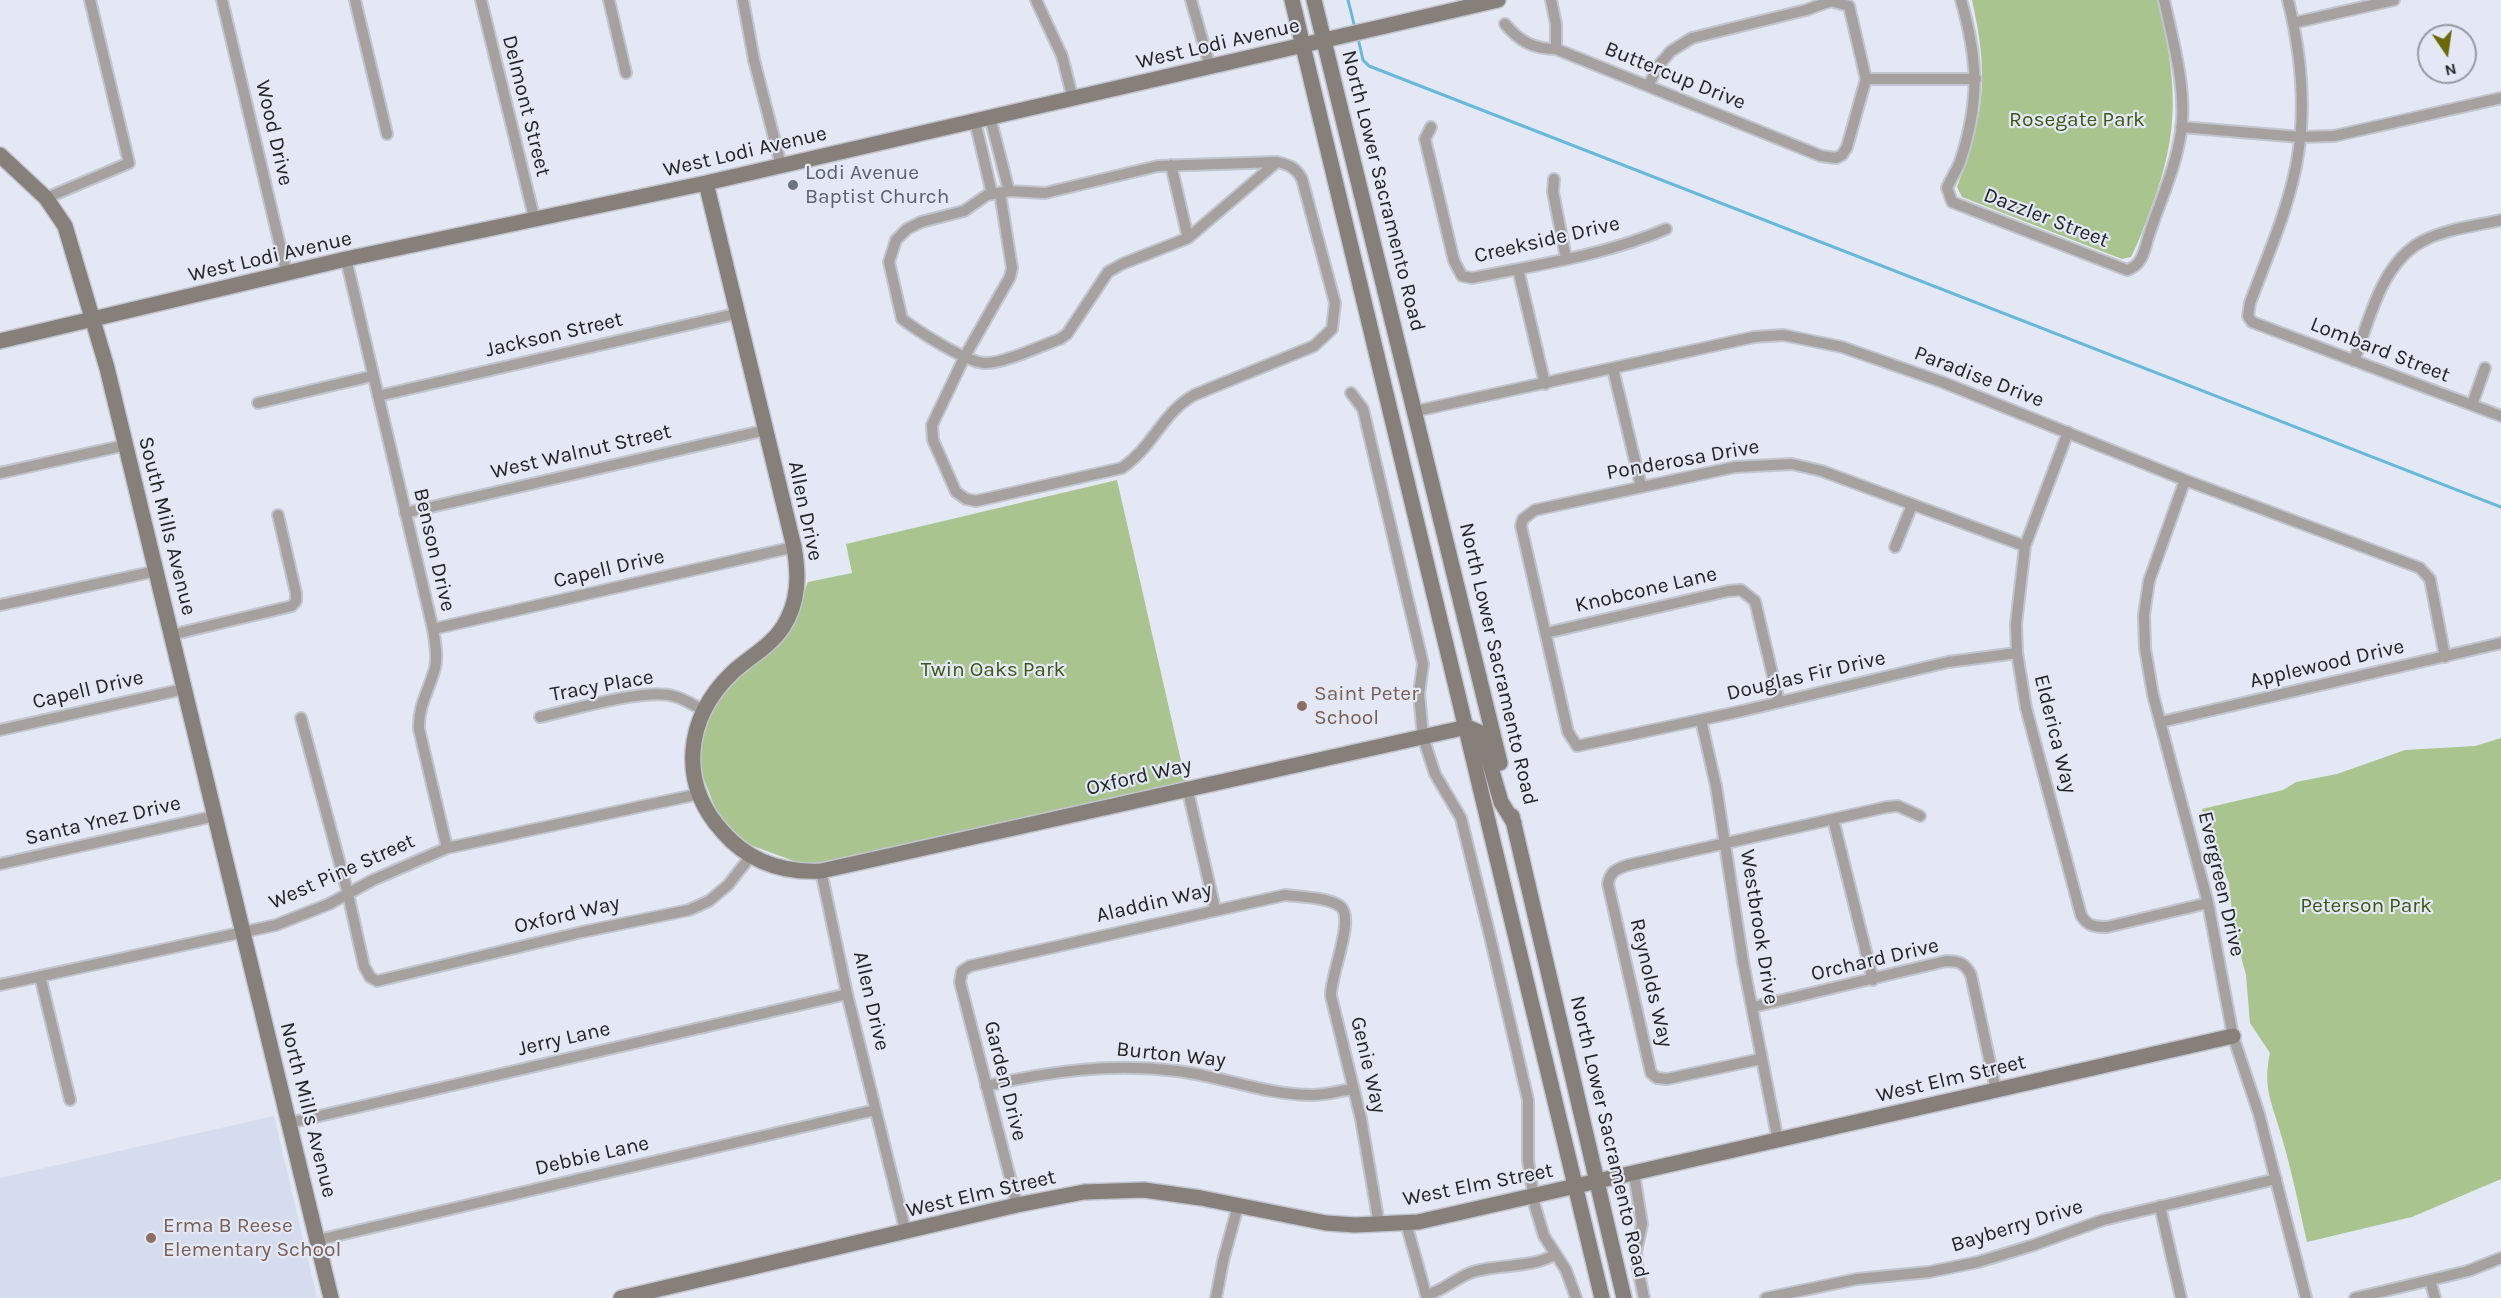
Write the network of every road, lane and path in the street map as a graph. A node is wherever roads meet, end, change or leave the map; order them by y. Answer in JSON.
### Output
{"nodes":[{"id":1,"x":90,"y":0,"type":"edge"},
{"id":2,"x":222,"y":0,"type":"edge"},
{"id":3,"x":355,"y":0,"type":"edge"},
{"id":4,"x":481,"y":0,"type":"edge"},
{"id":5,"x":609,"y":0,"type":"edge"},
{"id":6,"x":743,"y":0,"type":"edge"},
{"id":7,"x":1036,"y":0,"type":"edge"},
{"id":8,"x":1191,"y":0,"type":"edge"},
{"id":9,"x":1292,"y":0,"type":"edge"},
{"id":10,"x":1314,"y":0,"type":"edge"},
{"id":11,"x":1498,"y":0,"type":"edge"},
{"id":12,"x":1551,"y":0,"type":"edge"},
{"id":13,"x":1962,"y":0,"type":"edge"},
{"id":14,"x":2164,"y":0,"type":"edge"},
{"id":15,"x":2288,"y":0,"type":"edge"},
{"id":16,"x":2394,"y":0,"type":"edge"},
{"id":17,"x":2294,"y":23,"type":"junction"},
{"id":18,"x":1505,"y":24,"type":"dead end"},
{"id":19,"x":1324,"y":41,"type":"junction"},
{"id":20,"x":1303,"y":46,"type":"junction"},
{"id":21,"x":1556,"y":49,"type":"junction"},
{"id":22,"x":1210,"y":68,"type":"junction"},
{"id":23,"x":626,"y":73,"type":"dead end"},
{"id":24,"x":1866,"y":79,"type":"junction"},
{"id":25,"x":1976,"y":79,"type":"junction"},
{"id":26,"x":1648,"y":86,"type":"junction"},
{"id":27,"x":2501,"y":98,"type":"edge"},
{"id":28,"x":1073,"y":99,"type":"junction"},
{"id":29,"x":990,"y":117,"type":"junction"},
{"id":30,"x":975,"y":121,"type":"junction"},
{"id":31,"x":1431,"y":127,"type":"dead end"},
{"id":32,"x":2181,"y":127,"type":"junction"},
{"id":33,"x":387,"y":134,"type":"dead end"},
{"id":34,"x":2300,"y":137,"type":"junction"},
{"id":35,"x":0,"y":155,"type":"edge"},
{"id":36,"x":1277,"y":162,"type":"junction"},
{"id":37,"x":781,"y":165,"type":"junction"},
{"id":38,"x":1171,"y":165,"type":"junction"},
{"id":39,"x":1554,"y":179,"type":"dead end"},
{"id":40,"x":706,"y":183,"type":"junction"},
{"id":41,"x":1000,"y":193,"type":"junction"},
{"id":42,"x":46,"y":198,"type":"junction"},
{"id":43,"x":535,"y":220,"type":"junction"},
{"id":44,"x":2501,"y":220,"type":"edge"},
{"id":45,"x":1666,"y":229,"type":"dead end"},
{"id":46,"x":1188,"y":238,"type":"junction"},
{"id":47,"x":1566,"y":258,"type":"junction"},
{"id":48,"x":346,"y":260,"type":"junction"},
{"id":49,"x":1518,"y":269,"type":"junction"},
{"id":50,"x":287,"y":275,"type":"junction"},
{"id":51,"x":739,"y":313,"type":"junction"},
{"id":52,"x":92,"y":322,"type":"junction"},
{"id":53,"x":0,"y":341,"type":"edge"},
{"id":54,"x":965,"y":356,"type":"junction"},
{"id":55,"x":2354,"y":361,"type":"junction"},
{"id":56,"x":2485,"y":368,"type":"dead end"},
{"id":57,"x":1613,"y":369,"type":"junction"},
{"id":58,"x":372,"y":376,"type":"junction"},
{"id":59,"x":1383,"y":376,"type":"junction"},
{"id":60,"x":1545,"y":384,"type":"junction"},
{"id":61,"x":1351,"y":393,"type":"dead end"},
{"id":62,"x":378,"y":396,"type":"junction"},
{"id":63,"x":258,"y":403,"type":"dead end"},
{"id":64,"x":2472,"y":405,"type":"junction"},
{"id":65,"x":1416,"y":411,"type":"junction"},
{"id":66,"x":2501,"y":416,"type":"edge"},
{"id":67,"x":766,"y":430,"type":"junction"},
{"id":68,"x":2068,"y":432,"type":"junction"},
{"id":69,"x":126,"y":445,"type":"junction"},
{"id":70,"x":0,"y":472,"type":"edge"},
{"id":71,"x":2185,"y":480,"type":"junction"},
{"id":72,"x":1641,"y":486,"type":"junction"},
{"id":73,"x":1912,"y":505,"type":"junction"},
{"id":74,"x":405,"y":513,"type":"junction"},
{"id":75,"x":278,"y":515,"type":"dead end"},
{"id":76,"x":2025,"y":546,"type":"junction"},
{"id":77,"x":794,"y":547,"type":"junction"},
{"id":78,"x":1895,"y":547,"type":"dead end"},
{"id":79,"x":156,"y":571,"type":"junction"},
{"id":80,"x":0,"y":605,"type":"edge"},
{"id":81,"x":433,"y":629,"type":"junction"},
{"id":82,"x":1546,"y":633,"type":"junction"},
{"id":83,"x":171,"y":635,"type":"junction"},
{"id":84,"x":2501,"y":643,"type":"edge"},
{"id":85,"x":2017,"y":653,"type":"junction"},
{"id":86,"x":2445,"y":657,"type":"junction"},
{"id":87,"x":184,"y":689,"type":"junction"},
{"id":88,"x":1779,"y":702,"type":"junction"},
{"id":89,"x":703,"y":710,"type":"junction"},
{"id":90,"x":540,"y":717,"type":"dead end"},
{"id":91,"x":301,"y":718,"type":"dead end"},
{"id":92,"x":1701,"y":720,"type":"junction"},
{"id":93,"x":2161,"y":722,"type":"junction"},
{"id":94,"x":1467,"y":727,"type":"junction"},
{"id":95,"x":0,"y":730,"type":"edge"},
{"id":96,"x":1423,"y":737,"type":"junction"},
{"id":97,"x":1187,"y":787,"type":"junction"},
{"id":98,"x":699,"y":794,"type":"junction"},
{"id":99,"x":215,"y":816,"type":"junction"},
{"id":100,"x":1920,"y":816,"type":"dead end"},
{"id":101,"x":1833,"y":819,"type":"junction"},
{"id":102,"x":1514,"y":823,"type":"junction"},
{"id":103,"x":1726,"y":844,"type":"junction"},
{"id":104,"x":447,"y":848,"type":"junction"},
{"id":105,"x":750,"y":857,"type":"junction"},
{"id":106,"x":0,"y":864,"type":"edge"},
{"id":107,"x":821,"y":871,"type":"junction"},
{"id":108,"x":348,"y":894,"type":"junction"},
{"id":109,"x":2208,"y":903,"type":"junction"},
{"id":110,"x":1215,"y":909,"type":"junction"},
{"id":111,"x":1346,"y":917,"type":"joint"},
{"id":112,"x":243,"y":932,"type":"junction"},
{"id":113,"x":965,"y":969,"type":"joint"},
{"id":114,"x":40,"y":976,"type":"junction"},
{"id":115,"x":1873,"y":980,"type":"junction"},
{"id":116,"x":0,"y":985,"type":"edge"},
{"id":117,"x":847,"y":994,"type":"junction"},
{"id":118,"x":1753,"y":1007,"type":"junction"},
{"id":119,"x":2233,"y":1036,"type":"junction"},
{"id":120,"x":1761,"y":1059,"type":"junction"},
{"id":121,"x":986,"y":1086,"type":"junction"},
{"id":122,"x":1352,"y":1089,"type":"junction"},
{"id":123,"x":1996,"y":1090,"type":"junction"},
{"id":124,"x":70,"y":1100,"type":"dead end"},
{"id":125,"x":875,"y":1110,"type":"junction"},
{"id":126,"x":289,"y":1123,"type":"junction"},
{"id":127,"x":1778,"y":1141,"type":"junction"},
{"id":128,"x":1634,"y":1174,"type":"junction"},
{"id":129,"x":2276,"y":1179,"type":"junction"},
{"id":130,"x":1596,"y":1183,"type":"junction"},
{"id":131,"x":1577,"y":1187,"type":"junction"},
{"id":132,"x":1533,"y":1195,"type":"junction"},
{"id":133,"x":1017,"y":1205,"type":"junction"},
{"id":134,"x":1238,"y":1206,"type":"junction"},
{"id":135,"x":2160,"y":1206,"type":"junction"},
{"id":136,"x":1406,"y":1223,"type":"junction"},
{"id":137,"x":1379,"y":1224,"type":"junction"},
{"id":138,"x":906,"y":1233,"type":"junction"},
{"id":139,"x":318,"y":1240,"type":"junction"},
{"id":140,"x":1554,"y":1255,"type":"junction"},
{"id":141,"x":2501,"y":1258,"type":"edge"},
{"id":142,"x":2430,"y":1280,"type":"junction"},
{"id":143,"x":1426,"y":1297,"type":"edge"},
{"id":144,"x":331,"y":1298,"type":"edge"},
{"id":145,"x":621,"y":1298,"type":"edge"},
{"id":146,"x":1216,"y":1298,"type":"edge"},
{"id":147,"x":1576,"y":1298,"type":"edge"},
{"id":148,"x":1602,"y":1298,"type":"edge"},
{"id":149,"x":1624,"y":1298,"type":"edge"},
{"id":150,"x":1644,"y":1298,"type":"edge"},
{"id":151,"x":1767,"y":1298,"type":"edge"},
{"id":152,"x":2181,"y":1298,"type":"edge"},
{"id":153,"x":2306,"y":1298,"type":"edge"},
{"id":154,"x":2355,"y":1298,"type":"edge"},
{"id":155,"x":2435,"y":1298,"type":"edge"}],
"edges":[{"from":1,"to":42,"type":"street"},
{"from":2,"to":50,"type":"street","name":"Wood Drive"},
{"from":3,"to":33,"type":"street"},
{"from":4,"to":43,"type":"street","name":"Delmont Street"},
{"from":5,"to":23,"type":"street"},
{"from":6,"to":37,"type":"street"},
{"from":7,"to":28,"type":"street"},
{"from":8,"to":22,"type":"street"},
{"from":9,"to":20,"type":"street","name":"North Lower Sacramento Road"},
{"from":10,"to":19,"type":"street","name":"North Lower Sacramento Road"},
{"from":11,"to":19,"type":"street","name":"West Lodi Avenue"},
{"from":12,"to":21,"type":"street"},
{"from":13,"to":25,"type":"street"},
{"from":14,"to":32,"type":"street"},
{"from":15,"to":17,"type":"street"},
{"from":16,"to":17,"type":"street"},
{"from":17,"to":34,"type":"street"},
{"from":18,"to":21,"type":"street","name":"Buttercup Drive"},
{"from":19,"to":20,"type":"street","name":"West Lodi Avenue"},
{"from":19,"to":65,"type":"street","name":"North Lower Sacramento Road"},
{"from":20,"to":22,"type":"street","name":"West Lodi Avenue"},
{"from":20,"to":59,"type":"street","name":"North Lower Sacramento Road"},
{"from":21,"to":26,"type":"street","name":"Buttercup Drive"},
{"from":22,"to":28,"type":"street","name":"West Lodi Avenue"},
{"from":24,"to":25,"type":"street"},
{"from":24,"to":26,"type":"street","name":"Buttercup Drive"},
{"from":24,"to":26,"type":"street"},
{"from":25,"to":32,"type":"street","name":"Dazzler Street"},
{"from":27,"to":34,"type":"street"},
{"from":28,"to":29,"type":"street","name":"West Lodi Avenue"},
{"from":29,"to":30,"type":"street","name":"West Lodi Avenue"},
{"from":29,"to":41,"type":"street"},
{"from":30,"to":37,"type":"street","name":"West Lodi Avenue"},
{"from":30,"to":41,"type":"street"},
{"from":31,"to":49,"type":"street","name":"Creekside Drive"},
{"from":32,"to":34,"type":"street"},
{"from":34,"to":55,"type":"street","name":"Lombard Street"},
{"from":35,"to":42,"type":"street","name":"South Mills Avenue"},
{"from":36,"to":38,"type":"street"},
{"from":36,"to":46,"type":"street"},
{"from":36,"to":54,"type":"street"},
{"from":37,"to":40,"type":"street","name":"West Lodi Avenue"},
{"from":38,"to":41,"type":"street"},
{"from":38,"to":46,"type":"street"},
{"from":39,"to":47,"type":"street"},
{"from":40,"to":43,"type":"street","name":"West Lodi Avenue"},
{"from":40,"to":51,"type":"street","name":"Allen Drive"},
{"from":41,"to":54,"type":"street"},
{"from":41,"to":54,"type":"street"},
{"from":42,"to":52,"type":"street","name":"South Mills Avenue"},
{"from":43,"to":48,"type":"street","name":"West Lodi Avenue"},
{"from":44,"to":55,"type":"street"},
{"from":45,"to":47,"type":"street","name":"Creekside Drive"},
{"from":46,"to":54,"type":"street"},
{"from":47,"to":49,"type":"street","name":"Creekside Drive"},
{"from":48,"to":50,"type":"street","name":"West Lodi Avenue"},
{"from":48,"to":58,"type":"street","name":"Benson Drive"},
{"from":49,"to":60,"type":"street"},
{"from":50,"to":52,"type":"street","name":"West Lodi Avenue"},
{"from":51,"to":62,"type":"street","name":"Jackson Street"},
{"from":51,"to":67,"type":"street","name":"Allen Drive"},
{"from":52,"to":53,"type":"street","name":"West Lodi Avenue"},
{"from":52,"to":69,"type":"street","name":"South Mills Avenue"},
{"from":55,"to":64,"type":"street","name":"Lombard Street"},
{"from":56,"to":64,"type":"street"},
{"from":57,"to":60,"type":"street","name":"Paradise Drive"},
{"from":57,"to":68,"type":"street","name":"Paradise Drive"},
{"from":57,"to":72,"type":"street"},
{"from":58,"to":62,"type":"street","name":"Benson Drive"},
{"from":58,"to":63,"type":"street"},
{"from":59,"to":65,"type":"street"},
{"from":59,"to":94,"type":"street","name":"North Lower Sacramento Road"},
{"from":60,"to":65,"type":"street","name":"Paradise Drive"},
{"from":61,"to":96,"type":"street"},
{"from":62,"to":74,"type":"street","name":"Benson Drive"},
{"from":64,"to":66,"type":"street","name":"Lombard Street"},
{"from":65,"to":102,"type":"street","name":"North Lower Sacramento Road"},
{"from":67,"to":74,"type":"street","name":"West Walnut Street"},
{"from":67,"to":77,"type":"street","name":"Allen Drive"},
{"from":68,"to":71,"type":"street","name":"Paradise Drive"},
{"from":68,"to":76,"type":"street","name":"Elderica Way"},
{"from":69,"to":70,"type":"street"},
{"from":69,"to":79,"type":"street","name":"South Mills Avenue"},
{"from":71,"to":86,"type":"street","name":"Paradise Drive"},
{"from":71,"to":93,"type":"street","name":"Evergreen Drive"},
{"from":72,"to":73,"type":"street","name":"Ponderosa Drive"},
{"from":72,"to":82,"type":"street","name":"Ponderosa Drive"},
{"from":73,"to":76,"type":"street","name":"Ponderosa Drive"},
{"from":73,"to":78,"type":"street"},
{"from":74,"to":81,"type":"street","name":"Benson Drive"},
{"from":75,"to":83,"type":"street"},
{"from":76,"to":85,"type":"street","name":"Elderica Way"},
{"from":77,"to":81,"type":"street","name":"Capell Drive"},
{"from":77,"to":89,"type":"street","name":"Allen Drive"},
{"from":79,"to":80,"type":"street"},
{"from":79,"to":83,"type":"street","name":"South Mills Avenue"},
{"from":81,"to":104,"type":"street","name":"Benson Drive"},
{"from":82,"to":88,"type":"street","name":"Knobcone Lane"},
{"from":82,"to":92,"type":"street","name":"Douglas Fir Drive"},
{"from":83,"to":87,"type":"street","name":"South Mills Avenue"},
{"from":84,"to":86,"type":"street","name":"Applewood Drive"},
{"from":85,"to":88,"type":"street","name":"Douglas Fir Drive"},
{"from":85,"to":109,"type":"street","name":"Elderica Way"},
{"from":86,"to":93,"type":"street","name":"Applewood Drive"},
{"from":87,"to":95,"type":"street","name":"Capell Drive"},
{"from":87,"to":99,"type":"street","name":"South Mills Avenue"},
{"from":88,"to":92,"type":"street","name":"Douglas Fir Drive"},
{"from":89,"to":90,"type":"street","name":"Tracy Place"},
{"from":89,"to":98,"type":"street","name":"Allen Drive"},
{"from":91,"to":108,"type":"street"},
{"from":92,"to":103,"type":"street","name":"Westbrook Drive"},
{"from":93,"to":109,"type":"street","name":"Evergreen Drive"},
{"from":94,"to":96,"type":"street","name":"Oxford Way"},
{"from":94,"to":102,"type":"street"},
{"from":94,"to":131,"type":"street","name":"North Lower Sacramento Road"},
{"from":96,"to":97,"type":"street","name":"Oxford Way"},
{"from":96,"to":132,"type":"street"},
{"from":97,"to":107,"type":"street","name":"Oxford Way"},
{"from":97,"to":110,"type":"street"},
{"from":98,"to":104,"type":"street","name":"West Pine Street"},
{"from":98,"to":105,"type":"street","name":"Allen Drive"},
{"from":99,"to":106,"type":"street","name":"Santa Ynez Drive"},
{"from":99,"to":112,"type":"street","name":"South Mills Avenue"},
{"from":100,"to":101,"type":"street"},
{"from":101,"to":103,"type":"street"},
{"from":101,"to":115,"type":"street"},
{"from":102,"to":130,"type":"street","name":"North Lower Sacramento Road"},
{"from":103,"to":118,"type":"street","name":"Westbrook Drive"},
{"from":103,"to":120,"type":"street","name":"Reynolds Way"},
{"from":104,"to":108,"type":"street","name":"West Pine Street"},
{"from":105,"to":107,"type":"street","name":"Allen Drive"},
{"from":105,"to":108,"type":"street","name":"Oxford Way"},
{"from":107,"to":117,"type":"street","name":"Allen Drive"},
{"from":108,"to":112,"type":"street","name":"West Pine Street"},
{"from":109,"to":119,"type":"street","name":"Evergreen Drive"},
{"from":110,"to":111,"type":"street","name":"Aladdin Way"},
{"from":110,"to":113,"type":"street","name":"Aladdin Way"},
{"from":111,"to":122,"type":"street","name":"Genie Way"},
{"from":112,"to":114,"type":"street","name":"West Pine Street"},
{"from":112,"to":126,"type":"street","name":"North Mills Avenue"},
{"from":113,"to":121,"type":"street","name":"Garden Drive"},
{"from":114,"to":116,"type":"street","name":"West Pine Street"},
{"from":114,"to":124,"type":"street"},
{"from":115,"to":118,"type":"street","name":"Orchard Drive"},
{"from":115,"to":123,"type":"street","name":"Orchard Drive"},
{"from":117,"to":125,"type":"street","name":"Allen Drive"},
{"from":117,"to":126,"type":"street","name":"Jerry Lane"},
{"from":118,"to":120,"type":"street","name":"Westbrook Drive"},
{"from":119,"to":123,"type":"street","name":"West Elm Street"},
{"from":119,"to":129,"type":"street","name":"Evergreen Drive"},
{"from":120,"to":127,"type":"street","name":"Westbrook Drive"},
{"from":121,"to":122,"type":"street","name":"Burton Way"},
{"from":121,"to":133,"type":"street","name":"Garden Drive"},
{"from":122,"to":137,"type":"street","name":"Genie Way"},
{"from":123,"to":127,"type":"street","name":"West Elm Street"},
{"from":125,"to":138,"type":"street","name":"Allen Drive"},
{"from":125,"to":139,"type":"street","name":"Debbie Lane"},
{"from":126,"to":139,"type":"street","name":"North Mills Avenue"},
{"from":127,"to":128,"type":"street","name":"West Elm Street"},
{"from":128,"to":130,"type":"street","name":"West Elm Street"},
{"from":128,"to":150,"type":"street"},
{"from":129,"to":135,"type":"street","name":"Bayberry Drive"},
{"from":129,"to":153,"type":"street","name":"Evergreen Drive"},
{"from":130,"to":131,"type":"street","name":"West Elm Street"},
{"from":130,"to":149,"type":"street","name":"North Lower Sacramento Road"},
{"from":131,"to":132,"type":"street","name":"West Elm Street"},
{"from":131,"to":148,"type":"street","name":"North Lower Sacramento Road"},
{"from":132,"to":136,"type":"street","name":"West Elm Street"},
{"from":132,"to":140,"type":"street"},
{"from":133,"to":134,"type":"street","name":"West Elm Street"},
{"from":133,"to":138,"type":"street","name":"West Elm Street"},
{"from":134,"to":137,"type":"street","name":"West Elm Street"},
{"from":134,"to":146,"type":"street"},
{"from":135,"to":151,"type":"street","name":"Bayberry Drive"},
{"from":135,"to":152,"type":"street"},
{"from":136,"to":137,"type":"street","name":"West Elm Street"},
{"from":136,"to":143,"type":"street"},
{"from":138,"to":145,"type":"street","name":"West Elm Street"},
{"from":139,"to":144,"type":"street","name":"North Mills Avenue"},
{"from":140,"to":143,"type":"street"},
{"from":140,"to":147,"type":"street"},
{"from":141,"to":142,"type":"street"},
{"from":142,"to":154,"type":"street"},
{"from":142,"to":155,"type":"street"}]}
